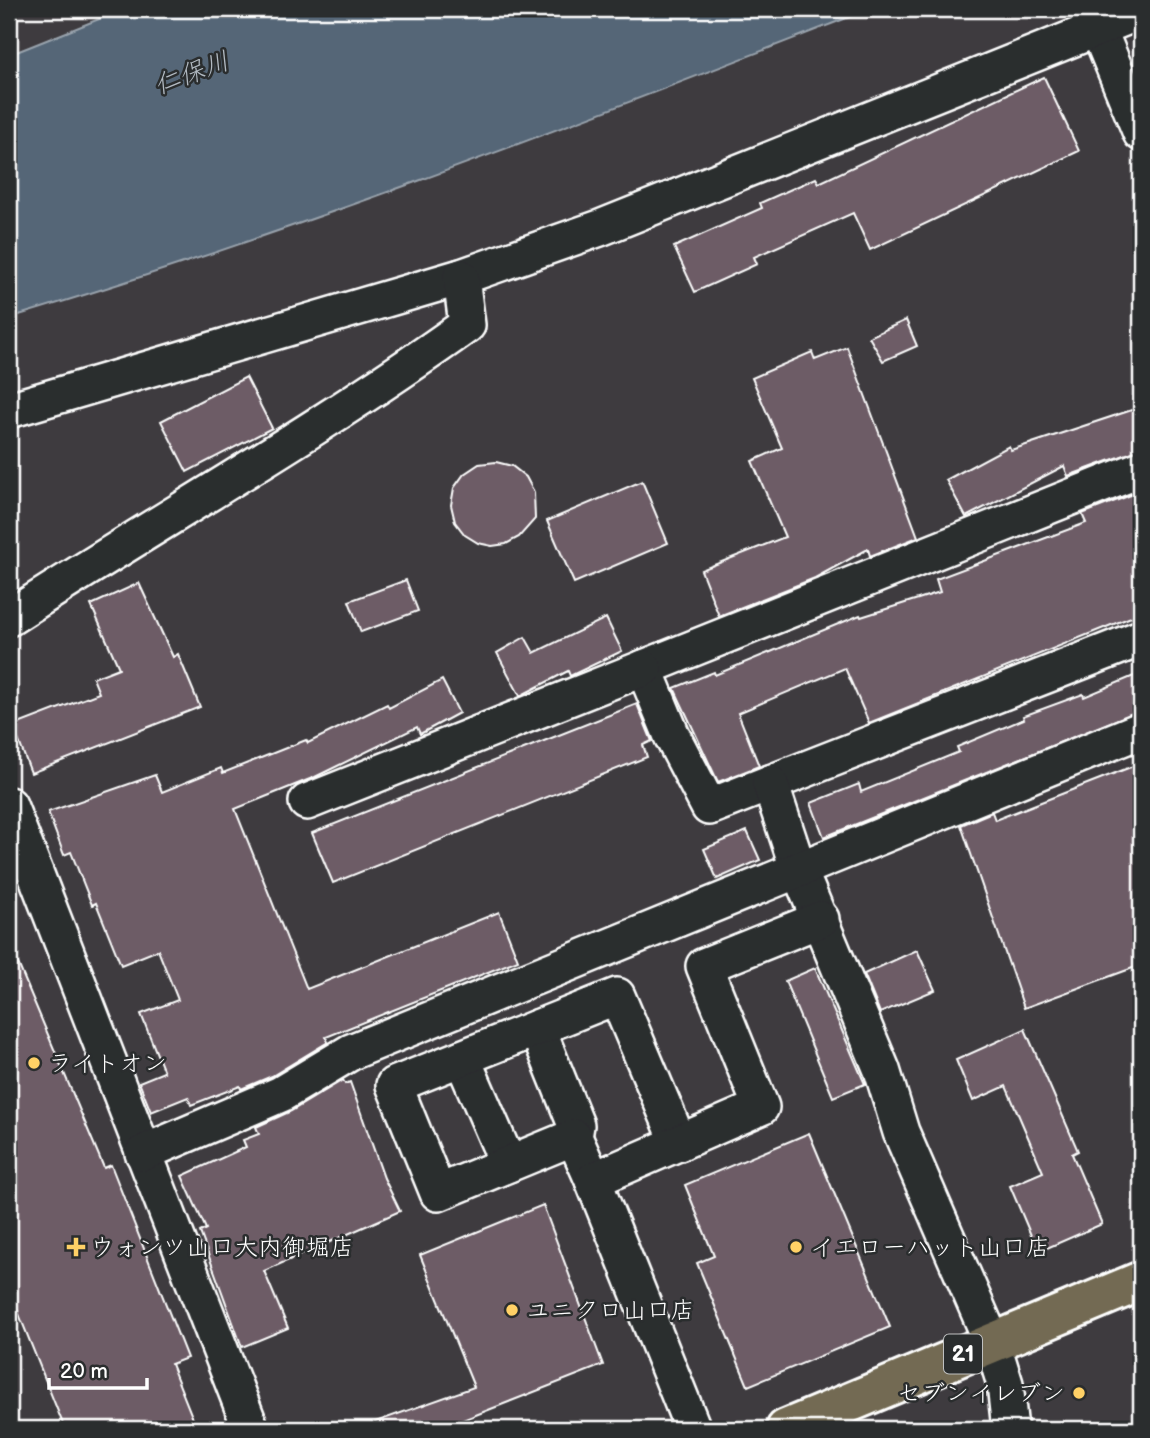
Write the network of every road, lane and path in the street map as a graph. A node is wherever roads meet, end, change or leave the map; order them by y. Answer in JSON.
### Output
{"nodes":[{"id":1,"x":1141,"y":11,"type":"edge"},
{"id":2,"x":1094,"y":18,"type":"edge"},
{"id":3,"x":1141,"y":133,"type":"edge"},
{"id":4,"x":461,"y":277,"type":"junction"},
{"id":5,"x":9,"y":410,"type":"edge"},
{"id":6,"x":1141,"y":469,"type":"edge"},
{"id":7,"x":9,"y":618,"type":"edge"},
{"id":8,"x":1141,"y":638,"type":"edge"},
{"id":9,"x":644,"y":668,"type":"junction"},
{"id":10,"x":1141,"y":730,"type":"edge"},
{"id":11,"x":770,"y":783,"type":"junction"},
{"id":12,"x":307,"y":802,"type":"dead end"},
{"id":13,"x":9,"y":805,"type":"edge"},
{"id":14,"x":798,"y":868,"type":"junction"},
{"id":15,"x":821,"y":919,"type":"junction"},
{"id":16,"x":537,"y":1028,"type":"junction"},
{"id":17,"x":462,"y":1058,"type":"junction"},
{"id":18,"x":574,"y":1137,"type":"junction"},
{"id":19,"x":679,"y":1143,"type":"junction"},
{"id":20,"x":143,"y":1153,"type":"junction"},
{"id":21,"x":509,"y":1164,"type":"junction"},
{"id":22,"x":593,"y":1181,"type":"junction"},
{"id":23,"x":1141,"y":1281,"type":"edge"},
{"id":24,"x":992,"y":1342,"type":"junction"},
{"id":25,"x":251,"y":1429,"type":"edge"},
{"id":26,"x":693,"y":1429,"type":"edge"},
{"id":27,"x":786,"y":1429,"type":"edge"},
{"id":28,"x":1010,"y":1429,"type":"edge"}],
"edges":[{"from":1,"to":2,"type":"street"},
{"from":2,"to":3,"type":"street"},
{"from":2,"to":4,"type":"street"},
{"from":4,"to":5,"type":"street"},
{"from":4,"to":7,"type":"street"},
{"from":6,"to":9,"type":"street"},
{"from":8,"to":11,"type":"street"},
{"from":9,"to":11,"type":"street"},
{"from":9,"to":12,"type":"street"},
{"from":10,"to":14,"type":"street"},
{"from":11,"to":14,"type":"street"},
{"from":13,"to":20,"type":"street"},
{"from":14,"to":15,"type":"street"},
{"from":14,"to":20,"type":"street"},
{"from":15,"to":19,"type":"street"},
{"from":15,"to":24,"type":"street"},
{"from":16,"to":17,"type":"street"},
{"from":16,"to":18,"type":"street"},
{"from":16,"to":19,"type":"street"},
{"from":17,"to":21,"type":"street"},
{"from":17,"to":21,"type":"street"},
{"from":18,"to":21,"type":"street"},
{"from":18,"to":22,"type":"street"},
{"from":19,"to":22,"type":"street"},
{"from":20,"to":25,"type":"street"},
{"from":22,"to":26,"type":"street"},
{"from":23,"to":24,"type":"main road","number":"21"},
{"from":24,"to":27,"type":"main road","number":"21"},
{"from":24,"to":28,"type":"street"}]}
